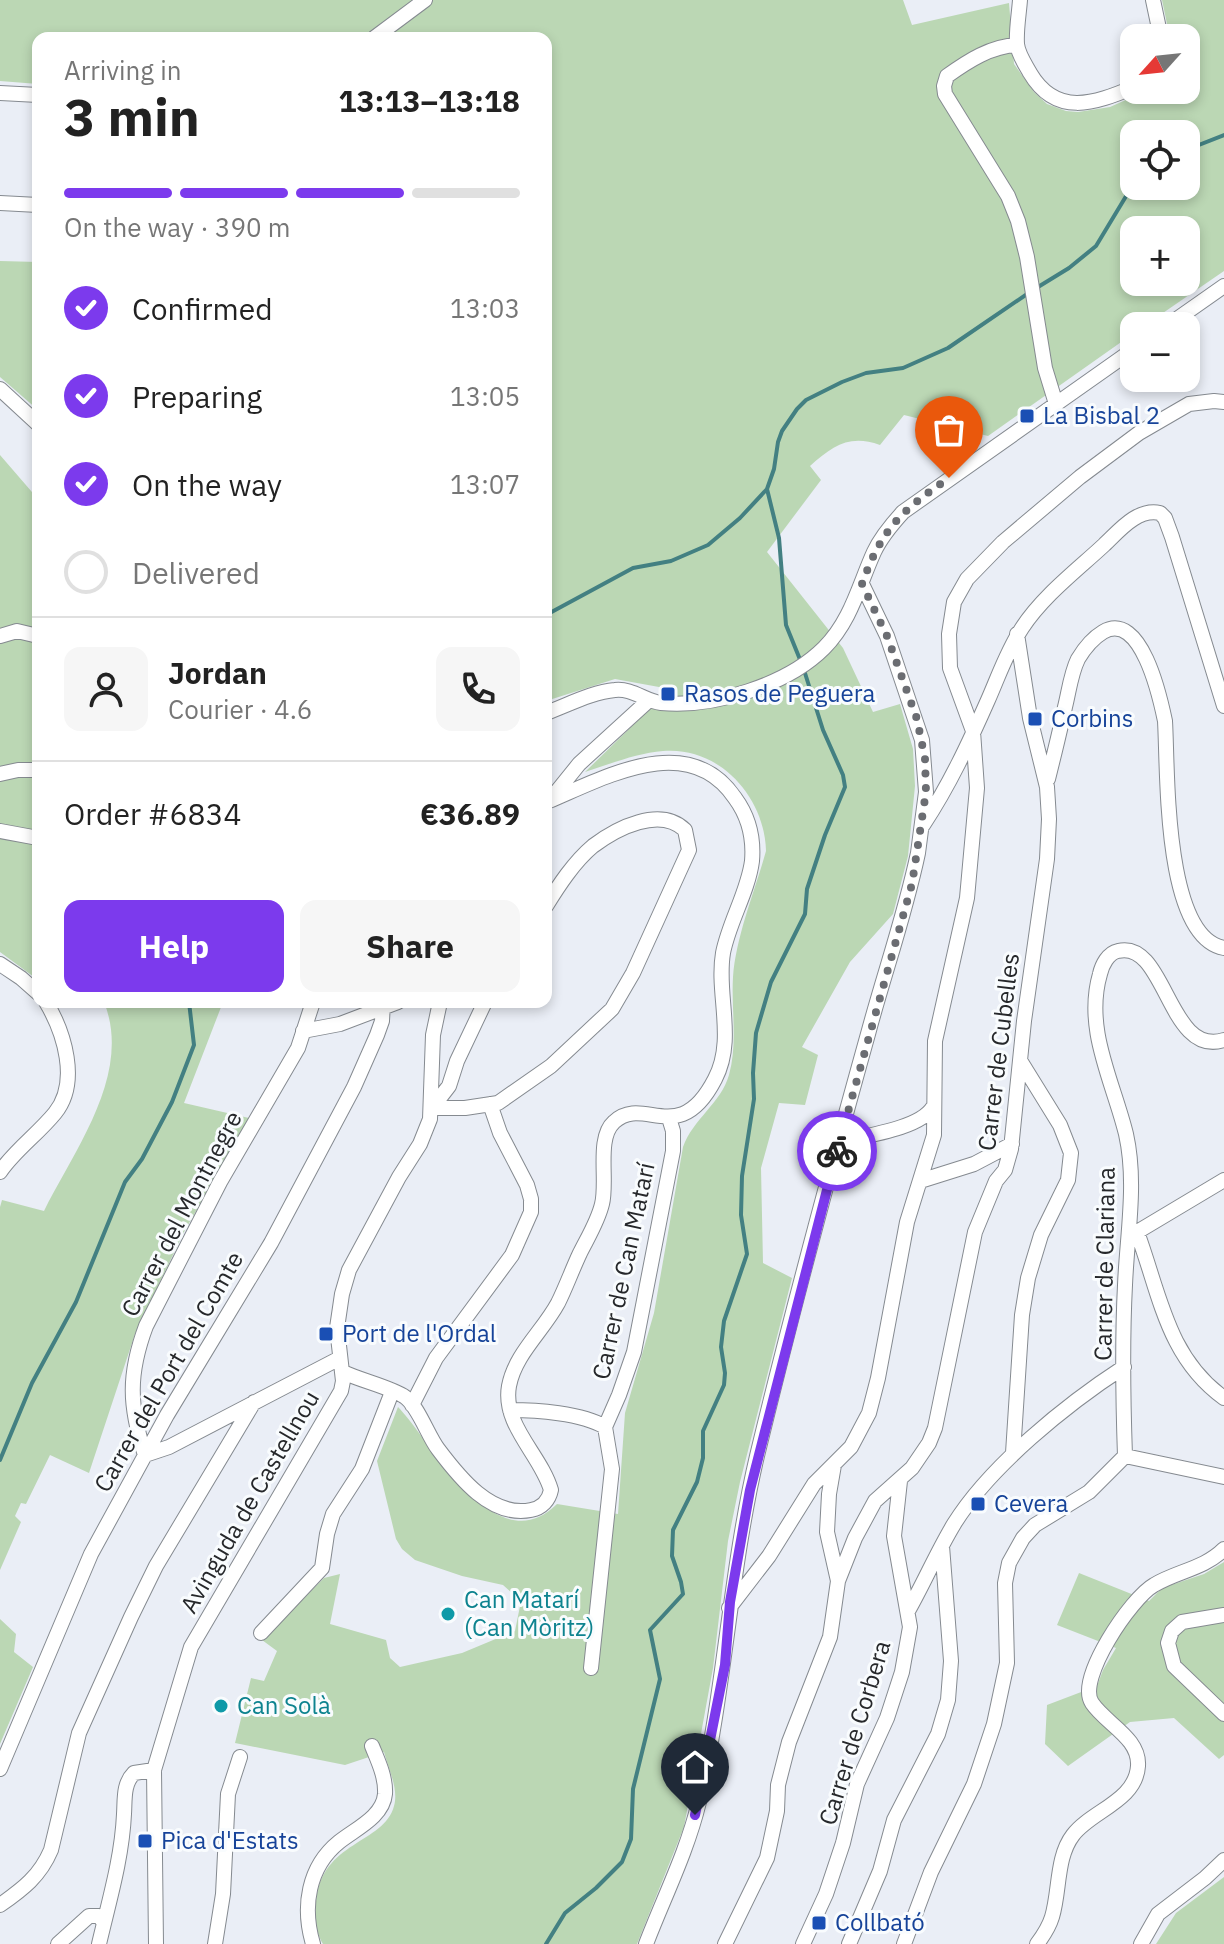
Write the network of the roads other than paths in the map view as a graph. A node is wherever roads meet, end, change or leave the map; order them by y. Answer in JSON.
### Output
{"nodes":[{"id":1,"x":425,"y":0,"type":"edge"},
{"id":2,"x":1020,"y":0,"type":"edge"},
{"id":3,"x":1153,"y":0,"type":"edge"},
{"id":4,"x":1158,"y":24,"type":"edge"},
{"id":5,"x":382,"y":32,"type":"edge"},
{"id":6,"x":1017,"y":45,"type":"junction"},
{"id":7,"x":1120,"y":92,"type":"edge"},
{"id":8,"x":0,"y":93,"type":"edge"},
{"id":9,"x":32,"y":95,"type":"edge"},
{"id":10,"x":0,"y":203,"type":"edge"},
{"id":11,"x":32,"y":205,"type":"edge"},
{"id":12,"x":1224,"y":286,"type":"edge"},
{"id":13,"x":1187,"y":312,"type":"edge"},
{"id":14,"x":1120,"y":359,"type":"edge"},
{"id":15,"x":0,"y":389,"type":"edge"},
{"id":16,"x":1224,"y":402,"type":"edge"},
{"id":17,"x":1056,"y":404,"type":"junction"},
{"id":18,"x":32,"y":418,"type":"edge"},
{"id":19,"x":862,"y":584,"type":"junction"},
{"id":20,"x":1017,"y":634,"type":"junction"},
{"id":21,"x":32,"y":635,"type":"edge"},
{"id":22,"x":0,"y":636,"type":"edge"},
{"id":23,"x":648,"y":701,"type":"junction"},
{"id":24,"x":1224,"y":706,"type":"edge"},
{"id":25,"x":552,"y":711,"type":"edge"},
{"id":26,"x":973,"y":731,"type":"junction"},
{"id":27,"x":32,"y":770,"type":"edge"},
{"id":28,"x":0,"y":774,"type":"edge"},
{"id":29,"x":1047,"y":787,"type":"junction"},
{"id":30,"x":552,"y":797,"type":"edge"},
{"id":31,"x":552,"y":801,"type":"edge"},
{"id":32,"x":921,"y":829,"type":"junction"},
{"id":33,"x":0,"y":831,"type":"edge"},
{"id":34,"x":32,"y":837,"type":"edge"},
{"id":35,"x":552,"y":897,"type":"edge"},
{"id":36,"x":1224,"y":948,"type":"edge"},
{"id":37,"x":0,"y":964,"type":"edge"},
{"id":38,"x":32,"y":988,"type":"edge"},
{"id":39,"x":49,"y":1008,"type":"edge"},
{"id":40,"x":311,"y":1008,"type":"edge"},
{"id":41,"x":374,"y":1008,"type":"edge"},
{"id":42,"x":382,"y":1008,"type":"edge"},
{"id":43,"x":439,"y":1008,"type":"edge"},
{"id":44,"x":482,"y":1008,"type":"edge"},
{"id":45,"x":303,"y":1031,"type":"junction"},
{"id":46,"x":1224,"y":1040,"type":"edge"},
{"id":47,"x":1021,"y":1062,"type":"junction"},
{"id":48,"x":490,"y":1104,"type":"junction"},
{"id":49,"x":933,"y":1107,"type":"junction"},
{"id":50,"x":432,"y":1108,"type":"junction"},
{"id":51,"x":669,"y":1118,"type":"junction"},
{"id":52,"x":839,"y":1142,"type":"junction"},
{"id":53,"x":1012,"y":1144,"type":"junction"},
{"id":54,"x":0,"y":1172,"type":"edge"},
{"id":55,"x":1224,"y":1180,"type":"edge"},
{"id":56,"x":920,"y":1181,"type":"junction"},
{"id":57,"x":1132,"y":1235,"type":"junction"},
{"id":58,"x":341,"y":1365,"type":"junction"},
{"id":59,"x":1124,"y":1367,"type":"junction"},
{"id":60,"x":392,"y":1392,"type":"junction"},
{"id":61,"x":1224,"y":1398,"type":"edge"},
{"id":62,"x":254,"y":1402,"type":"junction"},
{"id":63,"x":412,"y":1405,"type":"junction"},
{"id":64,"x":510,"y":1410,"type":"junction"},
{"id":65,"x":605,"y":1427,"type":"junction"},
{"id":66,"x":1013,"y":1453,"type":"junction"},
{"id":67,"x":145,"y":1455,"type":"junction"},
{"id":68,"x":1125,"y":1456,"type":"junction"},
{"id":69,"x":834,"y":1465,"type":"junction"},
{"id":70,"x":1224,"y":1477,"type":"edge"},
{"id":71,"x":900,"y":1481,"type":"junction"},
{"id":72,"x":942,"y":1546,"type":"junction"},
{"id":73,"x":1224,"y":1549,"type":"edge"},
{"id":74,"x":838,"y":1581,"type":"junction"},
{"id":75,"x":729,"y":1608,"type":"junction"},
{"id":76,"x":908,"y":1611,"type":"junction"},
{"id":77,"x":1224,"y":1615,"type":"edge"},
{"id":78,"x":261,"y":1633,"type":"dead end"},
{"id":79,"x":591,"y":1668,"type":"dead end"},
{"id":80,"x":1224,"y":1714,"type":"edge"},
{"id":81,"x":372,"y":1746,"type":"dead end"},
{"id":82,"x":240,"y":1757,"type":"dead end"},
{"id":83,"x":0,"y":1769,"type":"edge"},
{"id":84,"x":154,"y":1770,"type":"junction"},
{"id":85,"x":1224,"y":1860,"type":"edge"},
{"id":86,"x":0,"y":1905,"type":"edge"},
{"id":87,"x":104,"y":1923,"type":"junction"},
{"id":88,"x":58,"y":1944,"type":"edge"},
{"id":89,"x":99,"y":1944,"type":"edge"},
{"id":90,"x":156,"y":1944,"type":"edge"},
{"id":91,"x":215,"y":1944,"type":"edge"},
{"id":92,"x":313,"y":1944,"type":"edge"},
{"id":93,"x":646,"y":1944,"type":"edge"},
{"id":94,"x":725,"y":1944,"type":"edge"},
{"id":95,"x":803,"y":1944,"type":"edge"},
{"id":96,"x":849,"y":1944,"type":"edge"},
{"id":97,"x":904,"y":1944,"type":"edge"},
{"id":98,"x":1037,"y":1944,"type":"edge"},
{"id":99,"x":1141,"y":1944,"type":"edge"}],
"edges":[{"from":1,"to":5,"type":"street"},
{"from":2,"to":6,"type":"street"},
{"from":3,"to":4,"type":"street"},
{"from":6,"to":7,"type":"street"},
{"from":6,"to":17,"type":"street"},
{"from":8,"to":9,"type":"street"},
{"from":10,"to":11,"type":"street"},
{"from":12,"to":13,"type":"street"},
{"from":14,"to":17,"type":"street"},
{"from":15,"to":18,"type":"street"},
{"from":16,"to":26,"type":"street"},
{"from":17,"to":19,"type":"street"},
{"from":19,"to":23,"type":"street"},
{"from":19,"to":32,"type":"street"},
{"from":20,"to":24,"type":"street"},
{"from":20,"to":26,"type":"street"},
{"from":20,"to":29,"type":"street","name":"Carrer de Cubelles"},
{"from":21,"to":22,"type":"street"},
{"from":23,"to":25,"type":"street"},
{"from":23,"to":30,"type":"street"},
{"from":26,"to":32,"type":"street"},
{"from":26,"to":49,"type":"street"},
{"from":27,"to":28,"type":"street"},
{"from":29,"to":36,"type":"street"},
{"from":29,"to":47,"type":"street","name":"Carrer de Cubelles"},
{"from":31,"to":51,"type":"street"},
{"from":32,"to":52,"type":"street"},
{"from":33,"to":34,"type":"street"},
{"from":35,"to":48,"type":"street"},
{"from":37,"to":38,"type":"street"},
{"from":39,"to":54,"type":"street"},
{"from":40,"to":45,"type":"street","name":"Carrer del Montnegre"},
{"from":41,"to":45,"type":"street"},
{"from":42,"to":67,"type":"street","name":"Carrer del Port del Comte"},
{"from":43,"to":50,"type":"street","name":"Avinguda de Castellnou"},
{"from":44,"to":50,"type":"street"},
{"from":45,"to":67,"type":"street","name":"Carrer del Montnegre"},
{"from":46,"to":57,"type":"street","name":"Carrer de Clariana"},
{"from":47,"to":53,"type":"street","name":"Carrer de Cubelles"},
{"from":47,"to":66,"type":"street"},
{"from":48,"to":50,"type":"street"},
{"from":48,"to":63,"type":"street"},
{"from":49,"to":52,"type":"street"},
{"from":49,"to":56,"type":"street"},
{"from":50,"to":58,"type":"street","name":"Avinguda de Castellnou"},
{"from":51,"to":64,"type":"street"},
{"from":51,"to":65,"type":"street","name":"Carrer de Can Matarí"},
{"from":52,"to":75,"type":"street"},
{"from":53,"to":56,"type":"street"},
{"from":53,"to":71,"type":"street","name":"Carrer de Cubelles"},
{"from":55,"to":57,"type":"street"},
{"from":56,"to":69,"type":"street"},
{"from":57,"to":59,"type":"street","name":"Carrer de Clariana"},
{"from":57,"to":61,"type":"street"},
{"from":58,"to":60,"type":"street"},
{"from":58,"to":62,"type":"street"},
{"from":58,"to":84,"type":"street","name":"Avinguda de Castellnou"},
{"from":59,"to":66,"type":"street"},
{"from":59,"to":68,"type":"street","name":"Carrer de Clariana"},
{"from":60,"to":63,"type":"street"},
{"from":60,"to":78,"type":"street"},
{"from":62,"to":67,"type":"street"},
{"from":62,"to":86,"type":"street"},
{"from":63,"to":64,"type":"street"},
{"from":64,"to":65,"type":"street"},
{"from":65,"to":79,"type":"street"},
{"from":66,"to":72,"type":"street"},
{"from":67,"to":83,"type":"street","name":"Carrer del Port del Comte"},
{"from":68,"to":70,"type":"street"},
{"from":68,"to":97,"type":"street"},
{"from":69,"to":74,"type":"street"},
{"from":69,"to":75,"type":"street"},
{"from":71,"to":74,"type":"street","name":"Carrer de Cubelles"},
{"from":71,"to":76,"type":"street","name":"Carrer de Corbera"},
{"from":72,"to":76,"type":"street"},
{"from":72,"to":96,"type":"street"},
{"from":73,"to":98,"type":"street"},
{"from":74,"to":94,"type":"street"},
{"from":75,"to":93,"type":"street"},
{"from":76,"to":95,"type":"street","name":"Carrer de Corbera"},
{"from":77,"to":80,"type":"street"},
{"from":81,"to":92,"type":"street"},
{"from":82,"to":91,"type":"street"},
{"from":84,"to":87,"type":"street"},
{"from":84,"to":90,"type":"street","name":"Avinguda de Castellnou"},
{"from":85,"to":99,"type":"street"},
{"from":87,"to":88,"type":"street"},
{"from":87,"to":89,"type":"street"}]}
